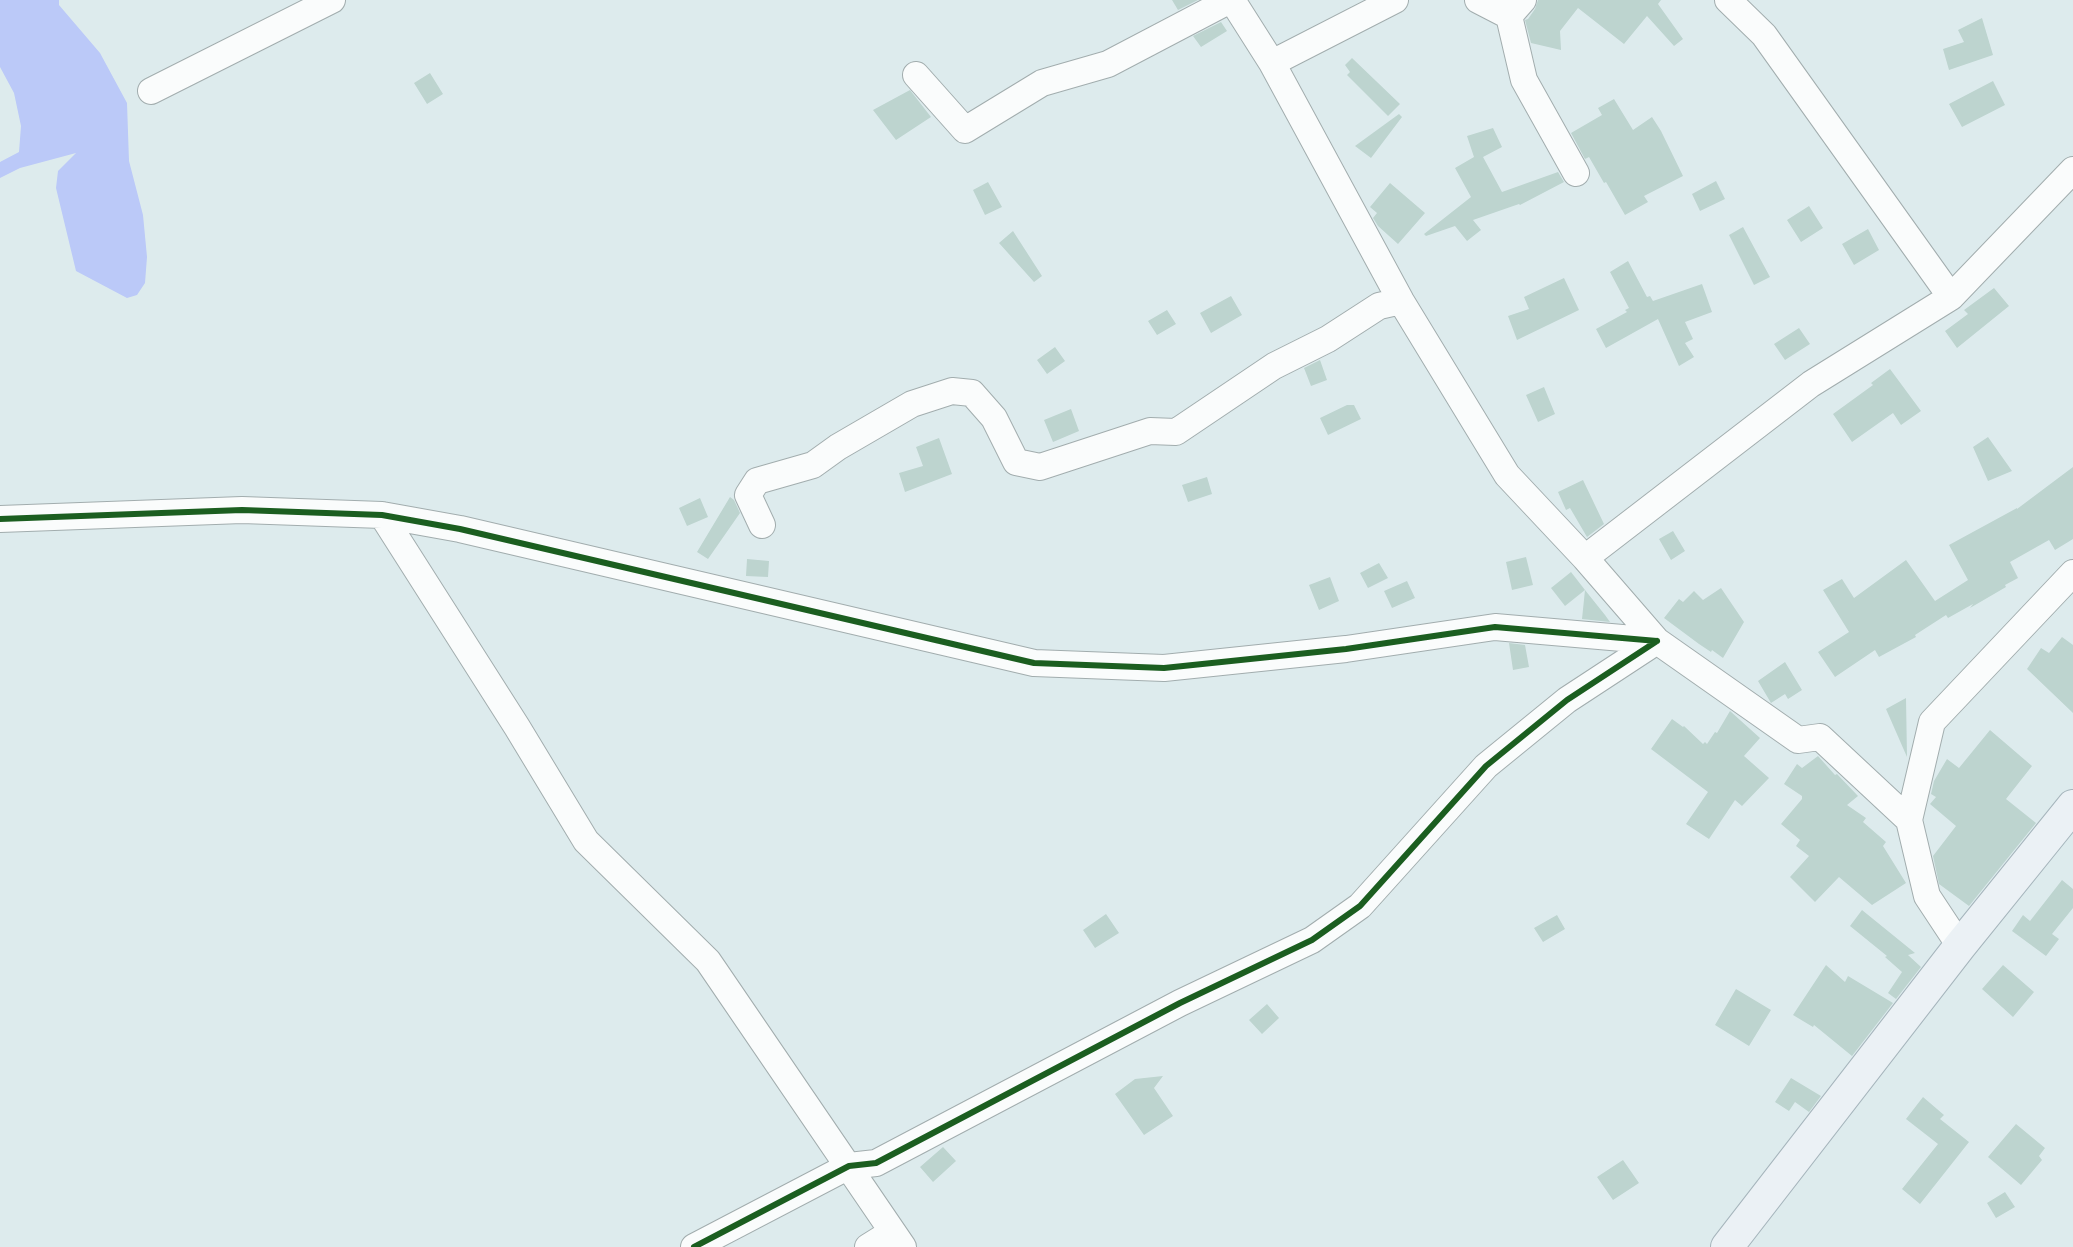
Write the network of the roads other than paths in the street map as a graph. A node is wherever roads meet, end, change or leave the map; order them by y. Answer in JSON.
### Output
{"nodes":[{"id":1,"x":332,"y":0,"type":"edge"},
{"id":2,"x":1231,"y":0,"type":"edge"},
{"id":3,"x":1395,"y":0,"type":"edge"},
{"id":4,"x":1478,"y":0,"type":"edge"},
{"id":5,"x":1728,"y":0,"type":"edge"},
{"id":6,"x":1516,"y":8,"type":"edge"},
{"id":7,"x":1272,"y":63,"type":"junction"},
{"id":8,"x":916,"y":75,"type":"dead end"},
{"id":9,"x":151,"y":91,"type":"dead end"},
{"id":10,"x":2073,"y":170,"type":"edge"},
{"id":11,"x":1576,"y":173,"type":"dead end"},
{"id":12,"x":1951,"y":297,"type":"junction"},
{"id":13,"x":1401,"y":301,"type":"junction"},
{"id":14,"x":382,"y":515,"type":"junction"},
{"id":15,"x":0,"y":519,"type":"edge"},
{"id":16,"x":762,"y":525,"type":"dead end"},
{"id":17,"x":1585,"y":558,"type":"junction"},
{"id":18,"x":2073,"y":573,"type":"edge"},
{"id":19,"x":1657,"y":641,"type":"junction"},
{"id":20,"x":2073,"y":806,"type":"edge"},
{"id":21,"x":1909,"y":820,"type":"junction"},
{"id":22,"x":1960,"y":946,"type":"junction"},
{"id":23,"x":849,"y":1166,"type":"junction"},
{"id":24,"x":897,"y":1239,"type":"edge"},
{"id":25,"x":694,"y":1247,"type":"edge"},
{"id":26,"x":868,"y":1247,"type":"edge"},
{"id":27,"x":1727,"y":1247,"type":"edge"}],
"edges":[{"from":1,"to":9,"type":"street"},
{"from":2,"to":7,"type":"street"},
{"from":2,"to":8,"type":"street"},
{"from":3,"to":7,"type":"street"},
{"from":4,"to":6,"type":"street"},
{"from":5,"to":12,"type":"street"},
{"from":6,"to":11,"type":"street"},
{"from":7,"to":13,"type":"street"},
{"from":10,"to":12,"type":"street"},
{"from":12,"to":17,"type":"street"},
{"from":13,"to":16,"type":"street"},
{"from":13,"to":17,"type":"street"},
{"from":14,"to":15,"type":"street"},
{"from":14,"to":19,"type":"street"},
{"from":14,"to":23,"type":"street"},
{"from":17,"to":19,"type":"street"},
{"from":18,"to":21,"type":"street"},
{"from":19,"to":21,"type":"street"},
{"from":19,"to":23,"type":"street"},
{"from":20,"to":22,"type":"main road"},
{"from":21,"to":22,"type":"street"},
{"from":22,"to":27,"type":"main road"},
{"from":23,"to":24,"type":"street"},
{"from":23,"to":25,"type":"street"},
{"from":24,"to":26,"type":"street"}]}
